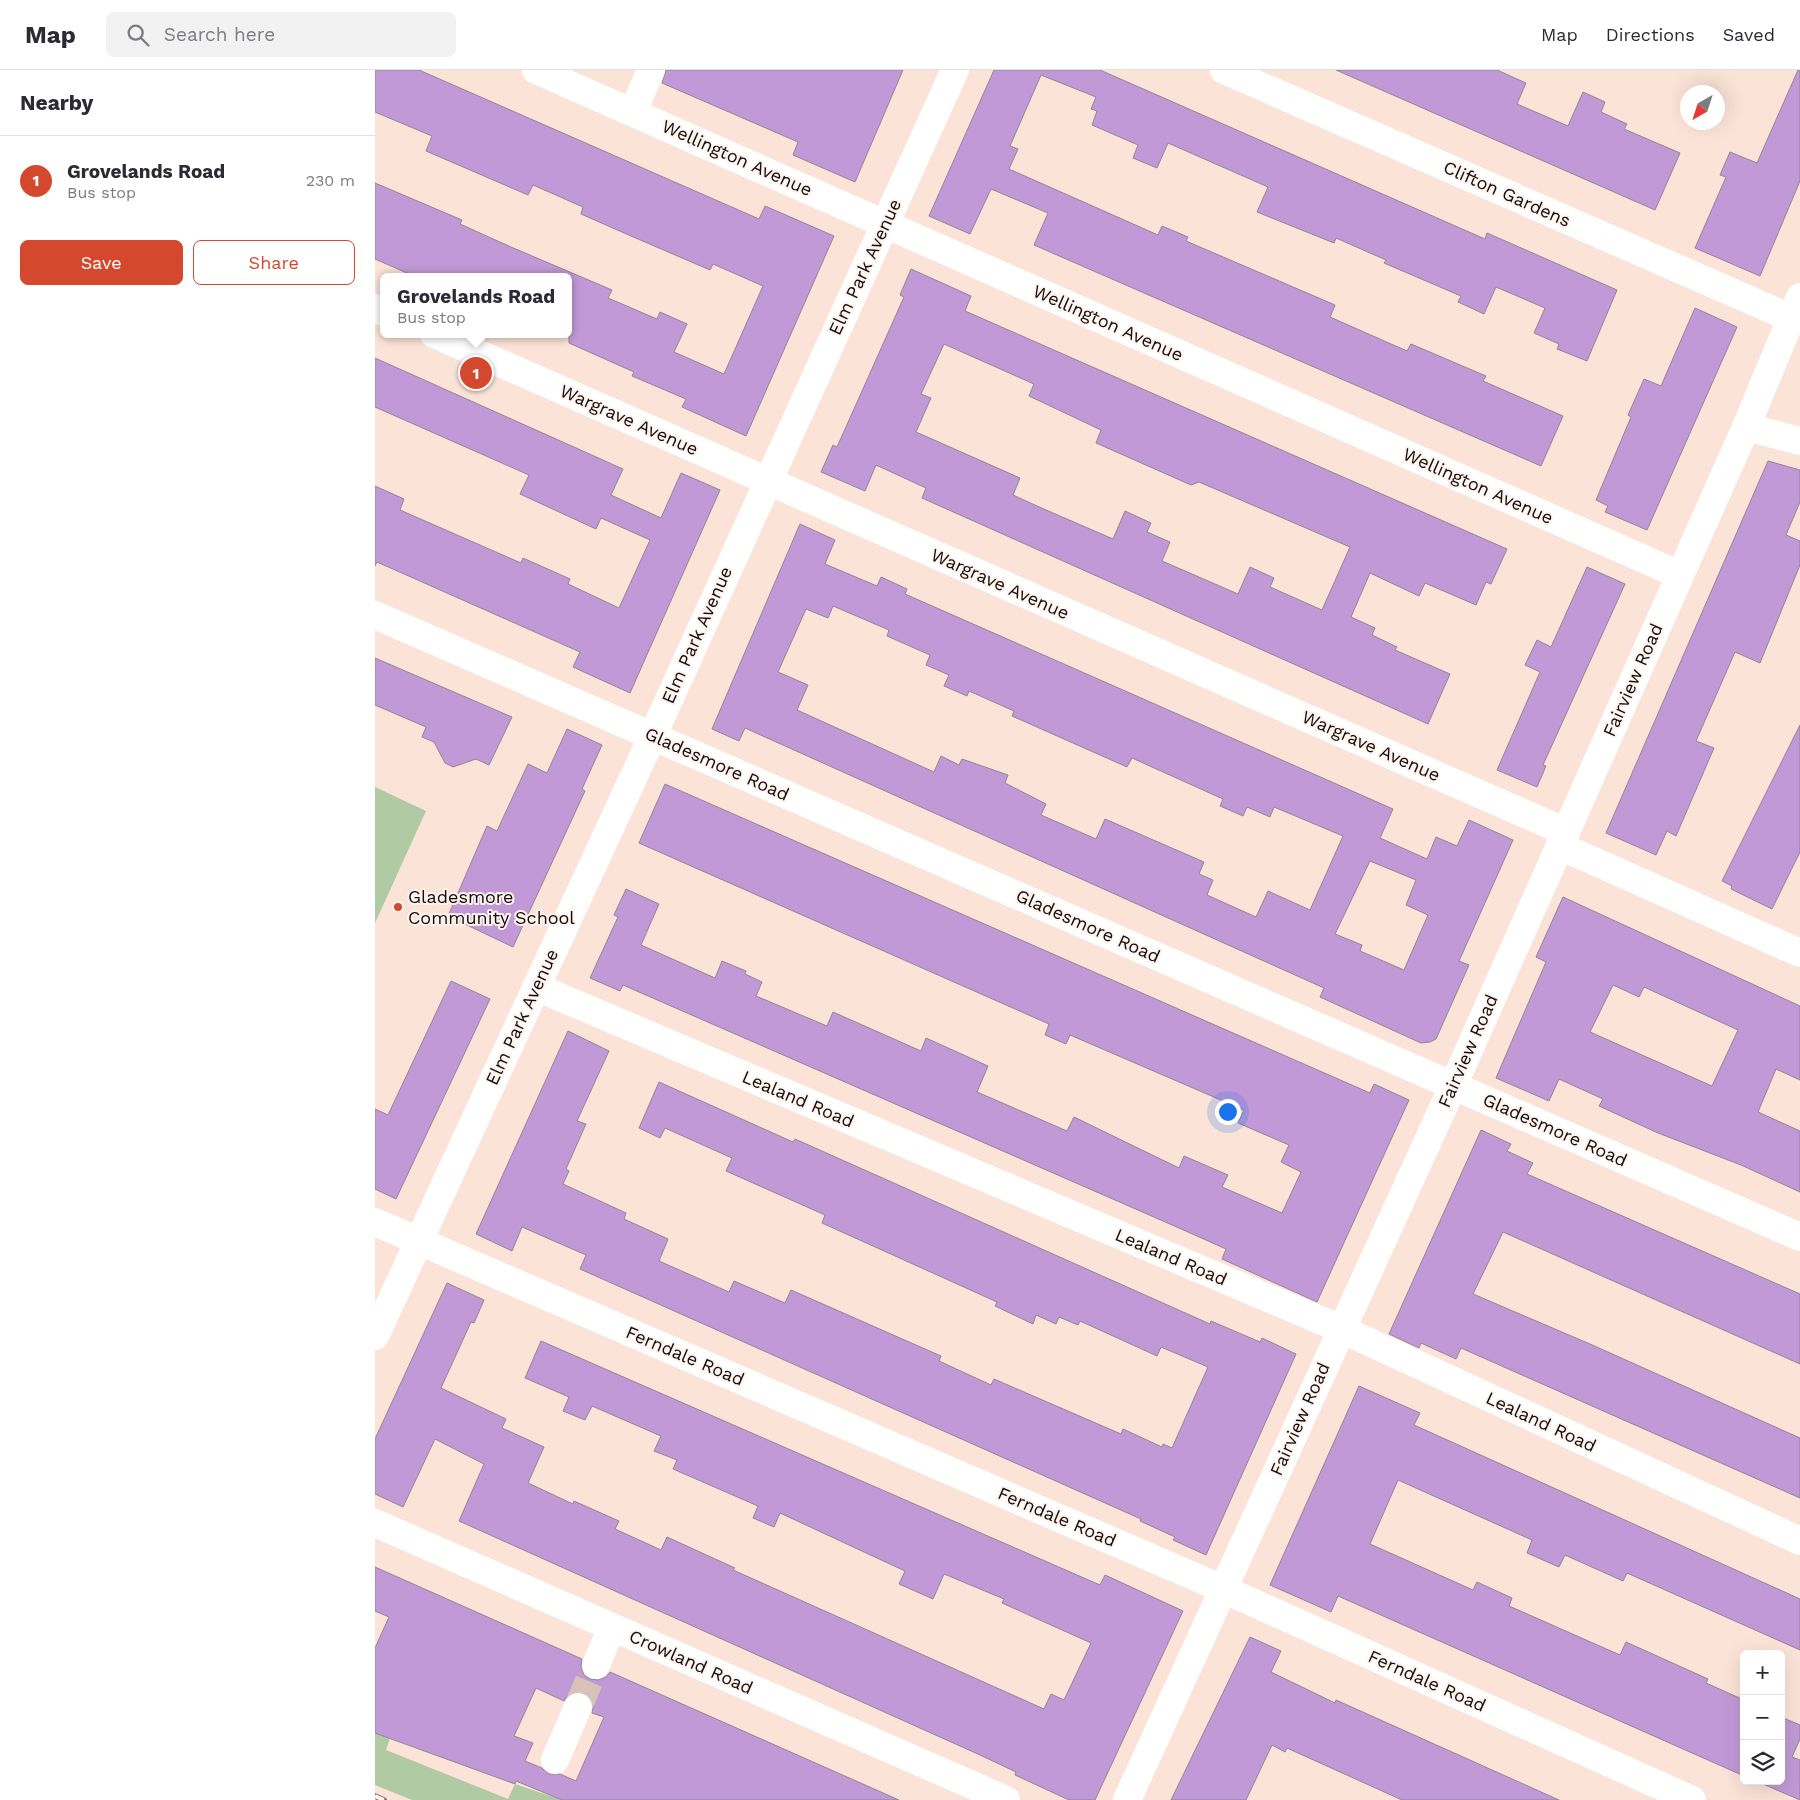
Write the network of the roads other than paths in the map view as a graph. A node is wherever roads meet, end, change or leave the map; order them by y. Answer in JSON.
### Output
{"nodes":[{"id":1,"x":536,"y":70,"type":"edge"},
{"id":2,"x":651,"y":70,"type":"edge"},
{"id":3,"x":955,"y":70,"type":"edge"},
{"id":4,"x":1224,"y":70,"type":"edge"},
{"id":5,"x":633,"y":112,"type":"junction"},
{"id":6,"x":884,"y":224,"type":"junction"},
{"id":7,"x":1795,"y":307,"type":"edge"},
{"id":8,"x":443,"y":338,"type":"edge"},
{"id":9,"x":1746,"y":427,"type":"junction"},
{"id":10,"x":1800,"y":441,"type":"edge"},
{"id":11,"x":767,"y":481,"type":"junction"},
{"id":12,"x":1680,"y":575,"type":"junction"},
{"id":13,"x":375,"y":614,"type":"edge"},
{"id":14,"x":653,"y":735,"type":"junction"},
{"id":15,"x":1563,"y":839,"type":"junction"},
{"id":16,"x":1798,"y":949,"type":"edge"},
{"id":17,"x":536,"y":987,"type":"junction"},
{"id":18,"x":1453,"y":1086,"type":"junction"},
{"id":19,"x":375,"y":1222,"type":"edge"},
{"id":20,"x":1800,"y":1238,"type":"edge"},
{"id":21,"x":419,"y":1240,"type":"junction"},
{"id":22,"x":1341,"y":1330,"type":"junction"},
{"id":23,"x":375,"y":1336,"type":"edge"},
{"id":24,"x":375,"y":1523,"type":"edge"},
{"id":25,"x":1800,"y":1541,"type":"edge"},
{"id":26,"x":1223,"y":1589,"type":"junction"},
{"id":27,"x":612,"y":1627,"type":"junction"},
{"id":28,"x":596,"y":1665,"type":"tunnel mouth"},
{"id":29,"x":577,"y":1707,"type":"tunnel mouth"},
{"id":30,"x":555,"y":1760,"type":"dead end"},
{"id":31,"x":1007,"y":1800,"type":"edge"},
{"id":32,"x":1127,"y":1800,"type":"edge"},
{"id":33,"x":1692,"y":1800,"type":"edge"}],
"edges":[{"from":1,"to":5,"type":"street","name":"Wellington Avenue"},
{"from":2,"to":5,"type":"street"},
{"from":3,"to":6,"type":"street","name":"Elm Park Avenue"},
{"from":4,"to":7,"type":"street","name":"Clifton Gardens"},
{"from":5,"to":6,"type":"street","name":"Wellington Avenue"},
{"from":6,"to":11,"type":"street","name":"Elm Park Avenue"},
{"from":6,"to":12,"type":"street","name":"Wellington Avenue"},
{"from":7,"to":9,"type":"street","name":"Fairview Road"},
{"from":8,"to":11,"type":"street","name":"Wargrave Avenue"},
{"from":9,"to":10,"type":"street"},
{"from":9,"to":12,"type":"street","name":"Fairview Road"},
{"from":11,"to":14,"type":"street","name":"Elm Park Avenue"},
{"from":11,"to":15,"type":"street","name":"Wargrave Avenue"},
{"from":12,"to":15,"type":"street","name":"Fairview Road"},
{"from":13,"to":14,"type":"street","name":"Gladesmore Road"},
{"from":14,"to":17,"type":"street","name":"Elm Park Avenue"},
{"from":14,"to":18,"type":"street","name":"Gladesmore Road"},
{"from":15,"to":16,"type":"street","name":"Wargrave Avenue"},
{"from":15,"to":18,"type":"street","name":"Fairview Road"},
{"from":17,"to":21,"type":"street","name":"Elm Park Avenue"},
{"from":17,"to":22,"type":"street","name":"Lealand Road"},
{"from":18,"to":20,"type":"street","name":"Gladesmore Road"},
{"from":18,"to":22,"type":"street","name":"Fairview Road"},
{"from":19,"to":21,"type":"street","name":"Ferndale Road"},
{"from":21,"to":23,"type":"street","name":"Elm Park Avenue"},
{"from":21,"to":26,"type":"street","name":"Ferndale Road"},
{"from":22,"to":25,"type":"street","name":"Lealand Road"},
{"from":22,"to":26,"type":"street","name":"Fairview Road"},
{"from":24,"to":27,"type":"street","name":"Crowland Road"},
{"from":26,"to":32,"type":"street","name":"Fairview Road"},
{"from":26,"to":33,"type":"street","name":"Ferndale Road"},
{"from":27,"to":28,"type":"street"},
{"from":27,"to":31,"type":"street","name":"Crowland Road"},
{"from":29,"to":30,"type":"street"}]}
